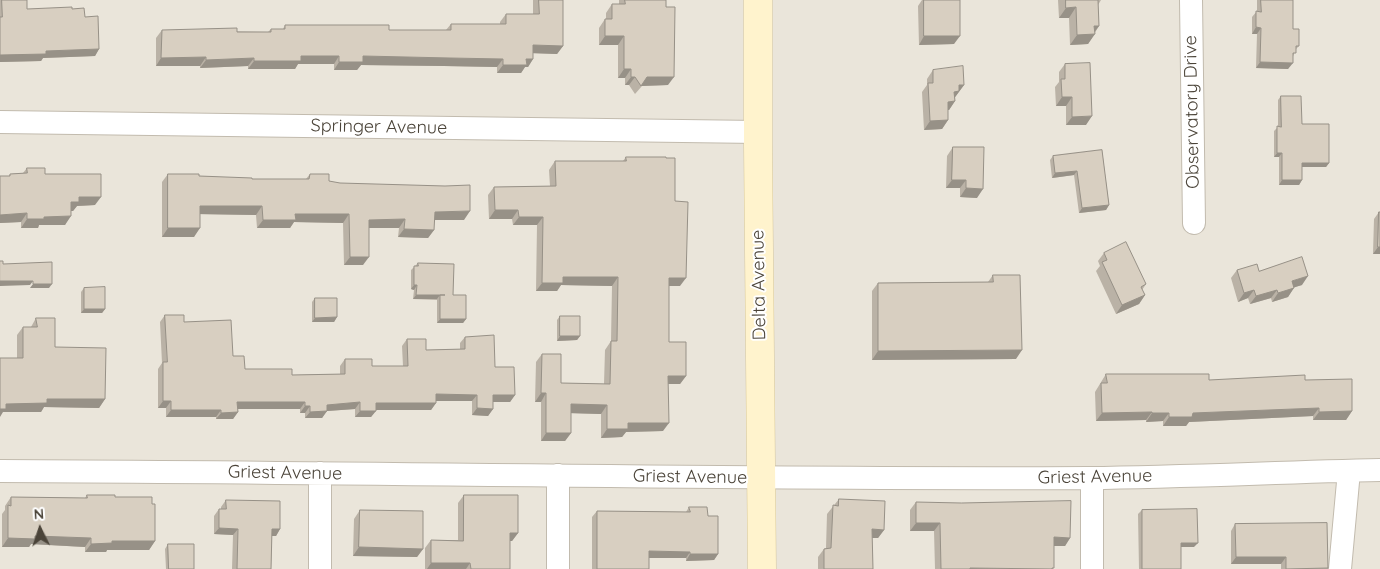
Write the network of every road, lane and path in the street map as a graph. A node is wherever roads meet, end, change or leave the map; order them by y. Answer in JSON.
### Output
{"nodes":[{"id":1,"x":758,"y":0,"type":"edge"},
{"id":2,"x":1190,"y":0,"type":"edge"},
{"id":3,"x":0,"y":122,"type":"edge"},
{"id":4,"x":758,"y":132,"type":"junction"},
{"id":5,"x":1194,"y":223,"type":"dead end"},
{"id":6,"x":1380,"y":470,"type":"edge"},
{"id":7,"x":1349,"y":471,"type":"junction"},
{"id":8,"x":0,"y":472,"type":"edge"},
{"id":9,"x":320,"y":473,"type":"junction"},
{"id":10,"x":558,"y":475,"type":"junction"},
{"id":11,"x":761,"y":478,"type":"junction"},
{"id":12,"x":1092,"y":478,"type":"junction"},
{"id":13,"x":320,"y":569,"type":"edge"},
{"id":14,"x":558,"y":569,"type":"edge"},
{"id":15,"x":762,"y":569,"type":"edge"},
{"id":16,"x":1092,"y":569,"type":"edge"},
{"id":17,"x":1340,"y":569,"type":"edge"}],
"edges":[{"from":1,"to":4,"type":"street","name":"Delta Avenue"},
{"from":2,"to":5,"type":"street","name":"Observatory Drive"},
{"from":3,"to":4,"type":"street","name":"Springer Avenue"},
{"from":4,"to":11,"type":"street","name":"Delta Avenue"},
{"from":6,"to":7,"type":"street","name":"Griest Avenue"},
{"from":7,"to":12,"type":"street","name":"Griest Avenue"},
{"from":7,"to":17,"type":"street"},
{"from":8,"to":9,"type":"street","name":"Griest Avenue"},
{"from":9,"to":10,"type":"street","name":"Griest Avenue"},
{"from":9,"to":13,"type":"street"},
{"from":10,"to":11,"type":"street","name":"Griest Avenue"},
{"from":10,"to":14,"type":"street"},
{"from":11,"to":12,"type":"street","name":"Griest Avenue"},
{"from":11,"to":15,"type":"street","name":"Delta Avenue"},
{"from":12,"to":16,"type":"street"}]}
